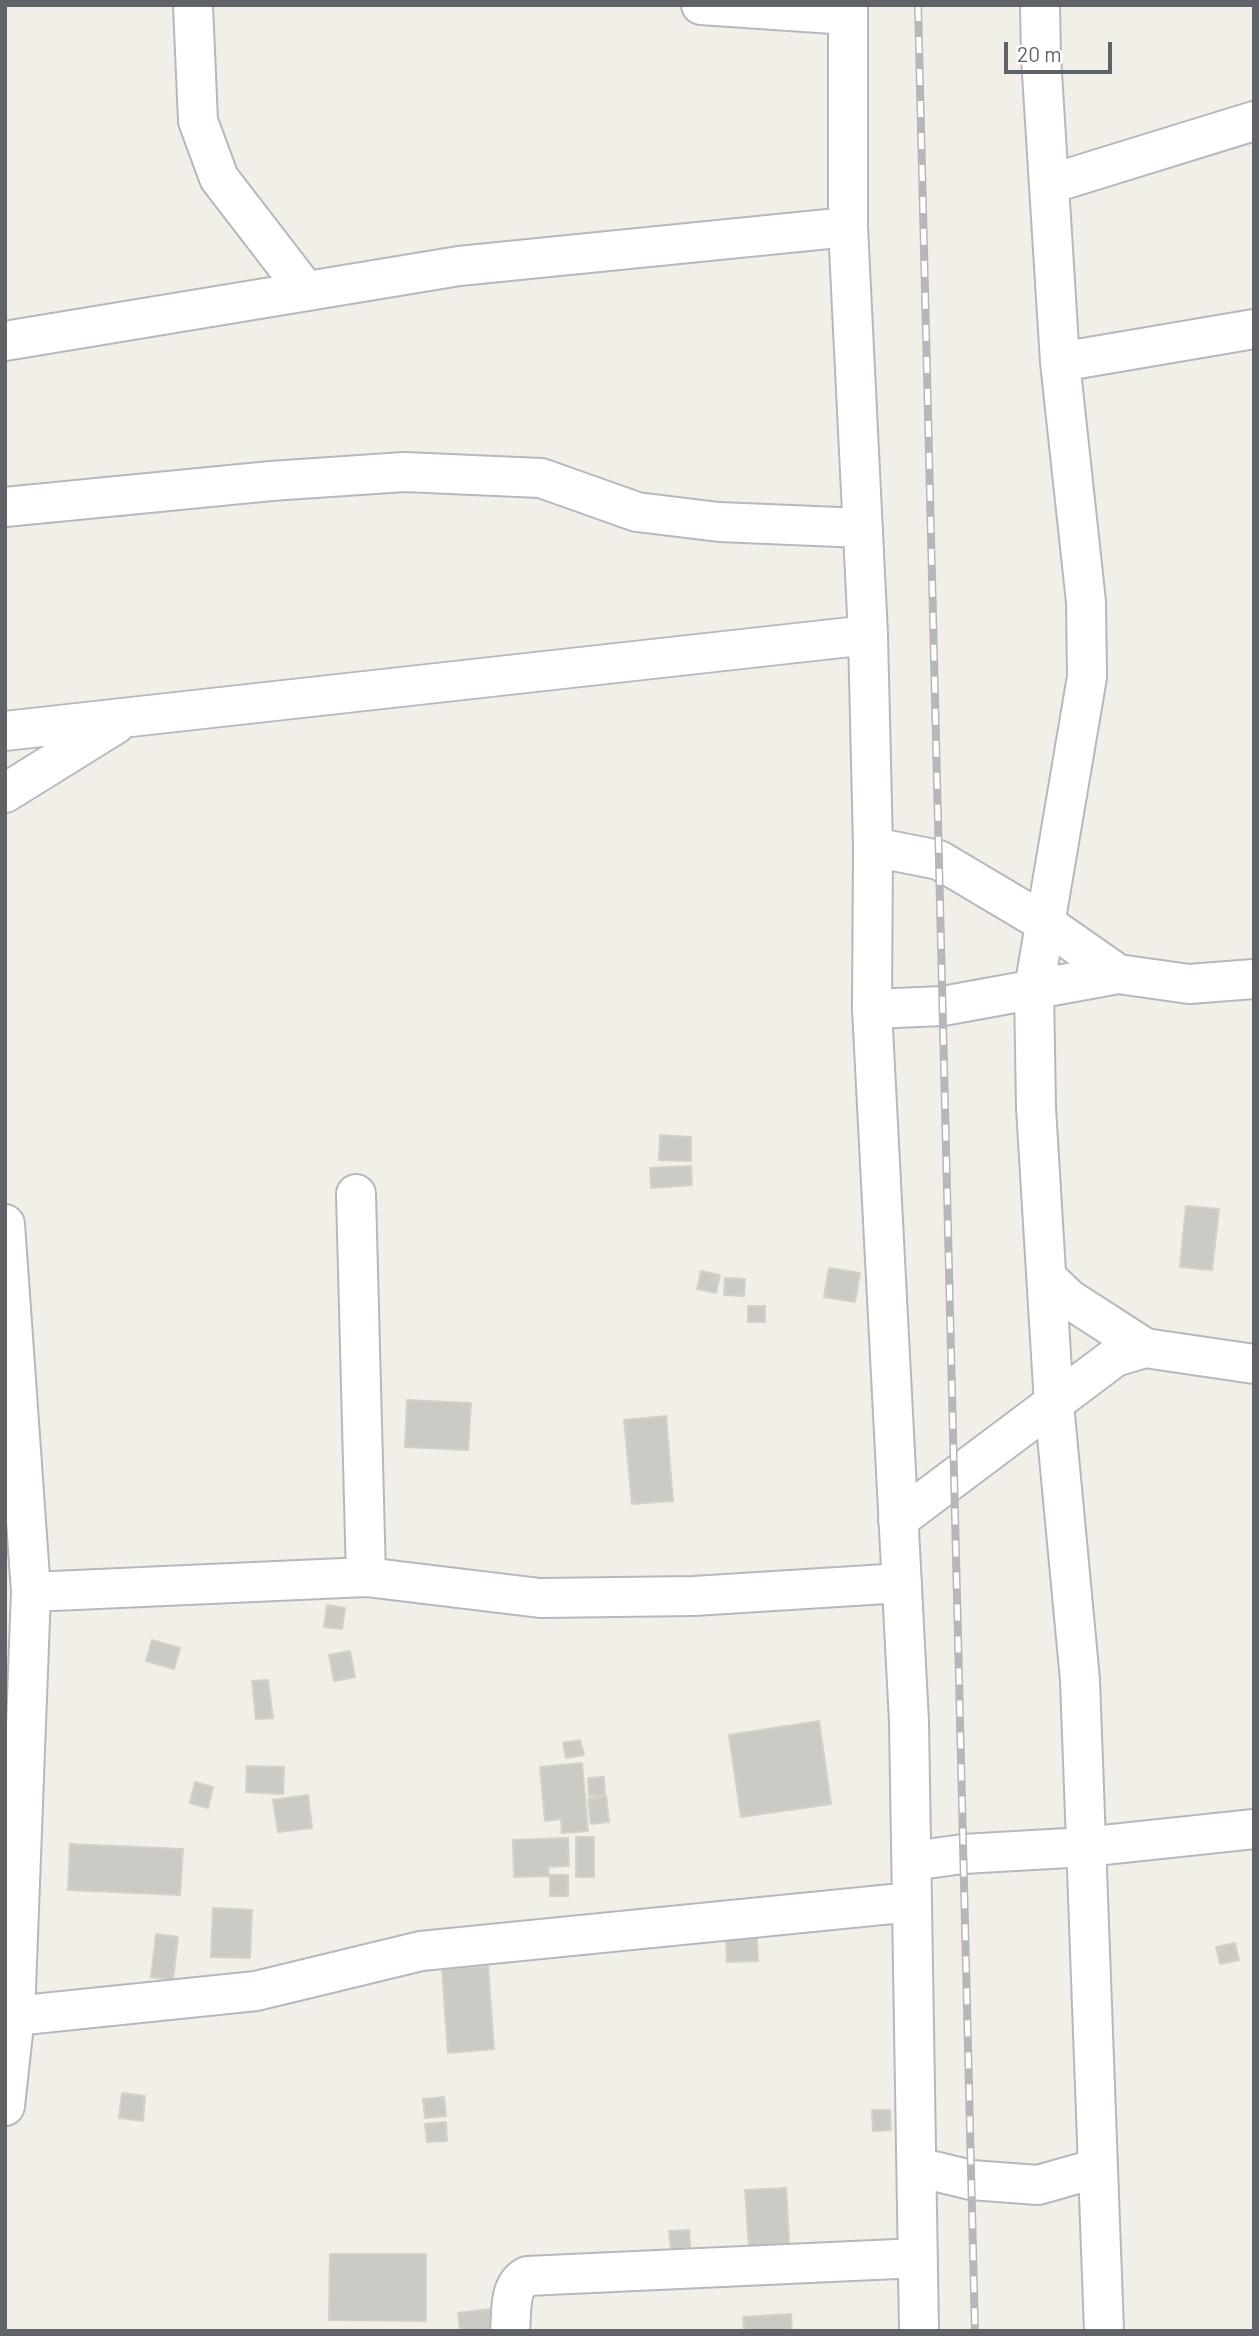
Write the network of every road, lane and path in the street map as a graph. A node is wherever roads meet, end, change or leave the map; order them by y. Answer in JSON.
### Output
{"nodes":[{"id":1,"x":193,"y":5,"type":"edge"},
{"id":2,"x":701,"y":5,"type":"edge"},
{"id":3,"x":1040,"y":5,"type":"edge"},
{"id":4,"x":848,"y":10,"type":"edge"},
{"id":5,"x":1254,"y":121,"type":"edge"},
{"id":6,"x":1050,"y":184,"type":"junction"},
{"id":7,"x":848,"y":227,"type":"junction"},
{"id":8,"x":306,"y":291,"type":"junction"},
{"id":9,"x":1254,"y":329,"type":"edge"},
{"id":10,"x":5,"y":341,"type":"edge"},
{"id":11,"x":1060,"y":362,"type":"junction"},
{"id":12,"x":5,"y":507,"type":"edge"},
{"id":13,"x":863,"y":528,"type":"junction"},
{"id":14,"x":868,"y":635,"type":"junction"},
{"id":15,"x":122,"y":720,"type":"junction"},
{"id":16,"x":5,"y":731,"type":"edge"},
{"id":17,"x":5,"y":793,"type":"edge"},
{"id":18,"x":873,"y":847,"type":"junction"},
{"id":19,"x":1045,"y":923,"type":"junction"},
{"id":20,"x":1118,"y":974,"type":"junction"},
{"id":21,"x":1254,"y":979,"type":"edge"},
{"id":22,"x":1034,"y":989,"type":"junction"},
{"id":23,"x":872,"y":1009,"type":"junction"},
{"id":24,"x":356,"y":1194,"type":"dead end"},
{"id":25,"x":5,"y":1224,"type":"edge"},
{"id":26,"x":1047,"y":1278,"type":"junction"},
{"id":27,"x":8,"y":1327,"type":"edge"},
{"id":28,"x":1145,"y":1348,"type":"junction"},
{"id":29,"x":1254,"y":1364,"type":"edge"},
{"id":30,"x":1054,"y":1404,"type":"junction"},
{"id":31,"x":898,"y":1520,"type":"junction"},
{"id":32,"x":366,"y":1577,"type":"junction"},
{"id":33,"x":902,"y":1583,"type":"junction"},
{"id":34,"x":31,"y":1592,"type":"junction"},
{"id":35,"x":18,"y":1658,"type":"edge"},
{"id":36,"x":1254,"y":1829,"type":"edge"},
{"id":37,"x":1085,"y":1847,"type":"junction"},
{"id":38,"x":912,"y":1861,"type":"junction"},
{"id":39,"x":912,"y":1902,"type":"junction"},
{"id":40,"x":10,"y":2016,"type":"edge"},
{"id":41,"x":5,"y":2106,"type":"edge"},
{"id":42,"x":917,"y":2167,"type":"junction"},
{"id":43,"x":1098,"y":2168,"type":"junction"},
{"id":44,"x":918,"y":2258,"type":"junction"},
{"id":45,"x":510,"y":2331,"type":"edge"},
{"id":46,"x":919,"y":2331,"type":"edge"},
{"id":47,"x":1104,"y":2331,"type":"edge"}],
"edges":[{"from":1,"to":8,"type":"street"},
{"from":2,"to":4,"type":"street"},
{"from":3,"to":6,"type":"street"},
{"from":4,"to":7,"type":"street"},
{"from":5,"to":6,"type":"street"},
{"from":6,"to":11,"type":"street"},
{"from":7,"to":8,"type":"street"},
{"from":7,"to":13,"type":"street"},
{"from":8,"to":10,"type":"street"},
{"from":9,"to":11,"type":"street"},
{"from":11,"to":19,"type":"street"},
{"from":12,"to":13,"type":"street"},
{"from":13,"to":14,"type":"street"},
{"from":14,"to":15,"type":"street"},
{"from":14,"to":18,"type":"street"},
{"from":15,"to":16,"type":"street"},
{"from":15,"to":17,"type":"street"},
{"from":18,"to":19,"type":"street"},
{"from":18,"to":23,"type":"street"},
{"from":19,"to":20,"type":"street"},
{"from":19,"to":22,"type":"street"},
{"from":20,"to":21,"type":"street"},
{"from":20,"to":22,"type":"street"},
{"from":22,"to":23,"type":"street"},
{"from":22,"to":26,"type":"street"},
{"from":23,"to":31,"type":"street"},
{"from":24,"to":32,"type":"street"},
{"from":25,"to":27,"type":"street"},
{"from":26,"to":28,"type":"street"},
{"from":26,"to":30,"type":"street"},
{"from":27,"to":34,"type":"street"},
{"from":28,"to":29,"type":"street"},
{"from":28,"to":30,"type":"street"},
{"from":30,"to":31,"type":"street"},
{"from":30,"to":37,"type":"street"},
{"from":31,"to":33,"type":"street"},
{"from":32,"to":33,"type":"street"},
{"from":32,"to":34,"type":"street"},
{"from":33,"to":38,"type":"street"},
{"from":34,"to":35,"type":"street"},
{"from":35,"to":40,"type":"street"},
{"from":36,"to":37,"type":"street"},
{"from":37,"to":38,"type":"street"},
{"from":37,"to":43,"type":"street"},
{"from":38,"to":39,"type":"street"},
{"from":39,"to":40,"type":"street"},
{"from":39,"to":42,"type":"street"},
{"from":40,"to":41,"type":"street"},
{"from":42,"to":43,"type":"street"},
{"from":42,"to":44,"type":"street"},
{"from":43,"to":47,"type":"street"},
{"from":44,"to":45,"type":"street"},
{"from":44,"to":46,"type":"street"}]}
